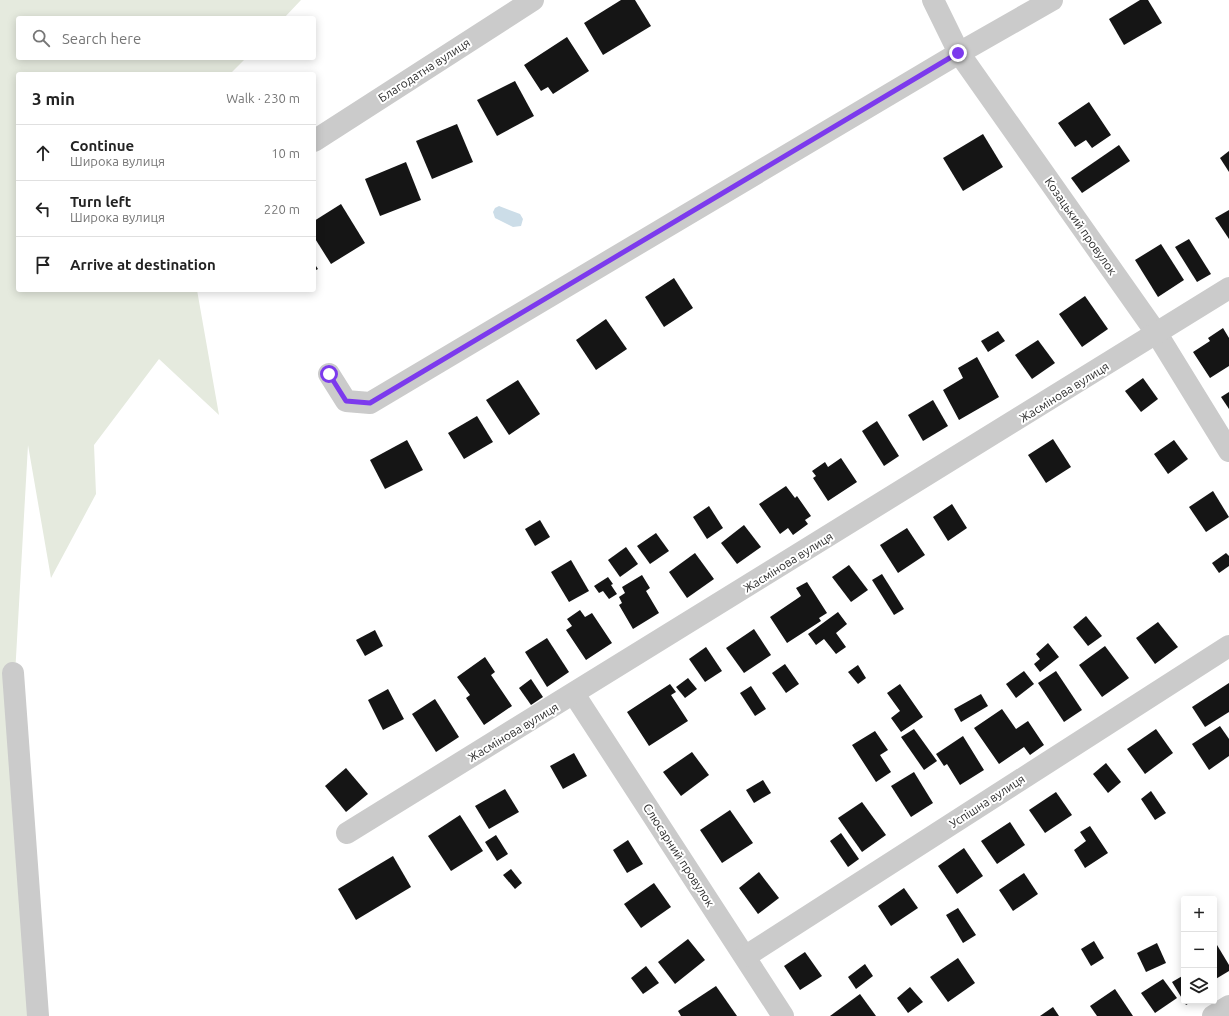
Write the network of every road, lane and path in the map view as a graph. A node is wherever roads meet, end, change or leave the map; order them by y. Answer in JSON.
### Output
{"nodes":[{"id":1,"x":533,"y":0,"type":"edge"},
{"id":2,"x":933,"y":0,"type":"edge"},
{"id":3,"x":1052,"y":0,"type":"edge"},
{"id":4,"x":958,"y":53,"type":"junction"},
{"id":5,"x":316,"y":140,"type":"edge"},
{"id":6,"x":1229,"y":288,"type":"edge"},
{"id":7,"x":1157,"y":334,"type":"junction"},
{"id":8,"x":329,"y":374,"type":"dead end"},
{"id":9,"x":1229,"y":451,"type":"edge"},
{"id":10,"x":1229,"y":646,"type":"edge"},
{"id":11,"x":13,"y":673,"type":"dead end"},
{"id":12,"x":574,"y":694,"type":"junction"},
{"id":13,"x":347,"y":833,"type":"dead end"},
{"id":14,"x":746,"y":956,"type":"junction"},
{"id":15,"x":1229,"y":1006,"type":"edge"},
{"id":16,"x":38,"y":1016,"type":"edge"},
{"id":17,"x":783,"y":1016,"type":"edge"},
{"id":18,"x":1214,"y":1016,"type":"edge"}],
"edges":[{"from":1,"to":5,"type":"street","name":"Благодатна вулиця"},
{"from":2,"to":4,"type":"street","name":"Козацький провулок"},
{"from":3,"to":4,"type":"street"},
{"from":4,"to":7,"type":"street","name":"Козацький провулок"},
{"from":4,"to":8,"type":"street"},
{"from":6,"to":7,"type":"street","name":"Жасмінова вулиця"},
{"from":7,"to":9,"type":"street","name":"Козацький провулок"},
{"from":7,"to":12,"type":"street","name":"Жасмінова вулиця"},
{"from":10,"to":14,"type":"street","name":"Успішна вулиця"},
{"from":11,"to":16,"type":"street"},
{"from":12,"to":13,"type":"street","name":"Жасмінова вулиця"},
{"from":12,"to":14,"type":"street","name":"Слюсарний провулок"},
{"from":14,"to":17,"type":"street","name":"Слюсарний провулок"},
{"from":15,"to":18,"type":"street"}]}
